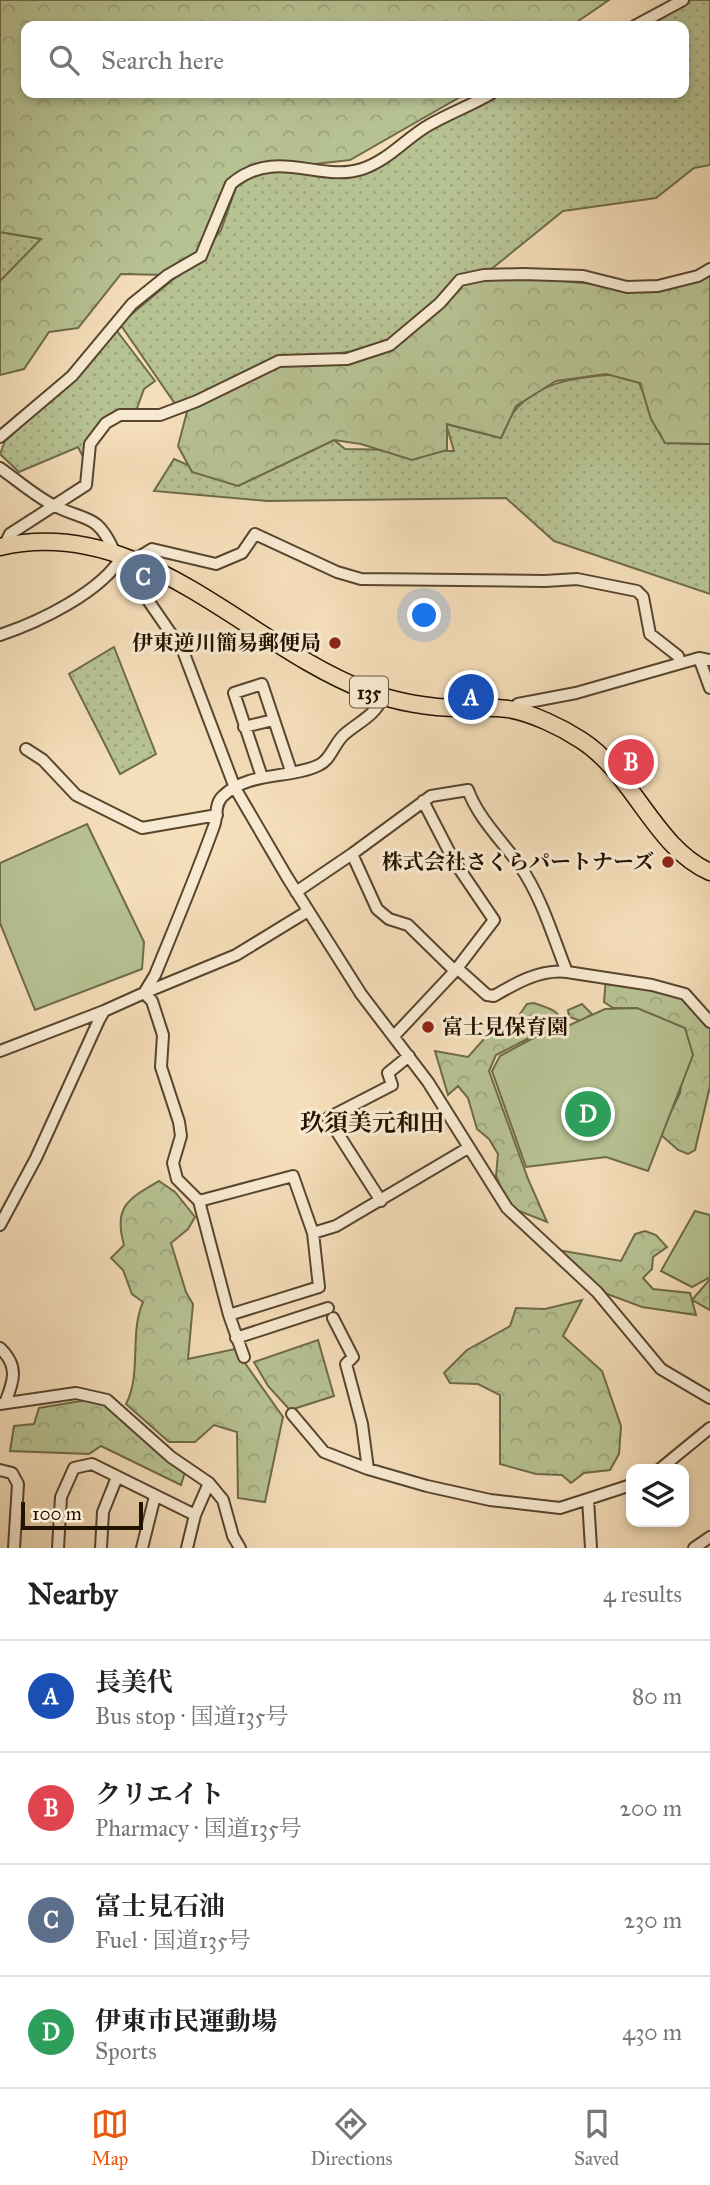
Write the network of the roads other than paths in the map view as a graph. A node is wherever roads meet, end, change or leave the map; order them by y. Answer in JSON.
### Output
{"nodes":[{"id":1,"x":683,"y":0,"type":"edge"},
{"id":2,"x":644,"y":21,"type":"edge"},
{"id":3,"x":484,"y":98,"type":"edge"},
{"id":4,"x":710,"y":269,"type":"edge"},
{"id":5,"x":0,"y":437,"type":"edge"},
{"id":6,"x":1,"y":467,"type":"edge"},
{"id":7,"x":53,"y":506,"type":"junction"},
{"id":8,"x":2,"y":547,"type":"edge"},
{"id":9,"x":123,"y":555,"type":"junction"},
{"id":10,"x":0,"y":635,"type":"edge"},
{"id":11,"x":704,"y":659,"type":"edge"},
{"id":12,"x":680,"y":663,"type":"junction"},
{"id":13,"x":710,"y":688,"type":"edge"},
{"id":14,"x":383,"y":697,"type":"junction"},
{"id":15,"x":511,"y":709,"type":"junction"},
{"id":16,"x":273,"y":720,"type":"junction"},
{"id":17,"x":244,"y":727,"type":"junction"},
{"id":18,"x":26,"y":749,"type":"dead end"},
{"id":19,"x":291,"y":771,"type":"junction"},
{"id":20,"x":262,"y":777,"type":"junction"},
{"id":21,"x":235,"y":788,"type":"junction"},
{"id":22,"x":423,"y":801,"type":"junction"},
{"id":23,"x":216,"y":815,"type":"junction"},
{"id":24,"x":352,"y":854,"type":"junction"},
{"id":25,"x":710,"y":872,"type":"edge"},
{"id":26,"x":296,"y":892,"type":"junction"},
{"id":27,"x":308,"y":911,"type":"junction"},
{"id":28,"x":456,"y":969,"type":"junction"},
{"id":29,"x":567,"y":972,"type":"junction"},
{"id":30,"x":144,"y":993,"type":"junction"},
{"id":31,"x":104,"y":1011,"type":"junction"},
{"id":32,"x":710,"y":1022,"type":"edge"},
{"id":33,"x":394,"y":1036,"type":"junction"},
{"id":34,"x":0,"y":1051,"type":"edge"},
{"id":35,"x":409,"y":1056,"type":"junction"},
{"id":36,"x":468,"y":1148,"type":"junction"},
{"id":37,"x":199,"y":1201,"type":"junction"},
{"id":38,"x":381,"y":1201,"type":"junction"},
{"id":39,"x":1,"y":1221,"type":"edge"},
{"id":40,"x":313,"y":1233,"type":"junction"},
{"id":41,"x":229,"y":1315,"type":"junction"},
{"id":42,"x":236,"y":1338,"type":"junction"},
{"id":43,"x":0,"y":1348,"type":"edge"},
{"id":44,"x":244,"y":1357,"type":"dead end"},
{"id":45,"x":710,"y":1398,"type":"edge"},
{"id":46,"x":3,"y":1404,"type":"edge"},
{"id":47,"x":292,"y":1414,"type":"dead end"},
{"id":48,"x":710,"y":1428,"type":"edge"},
{"id":49,"x":666,"y":1464,"type":"edge"},
{"id":50,"x":368,"y":1469,"type":"junction"},
{"id":51,"x":0,"y":1470,"type":"edge"},
{"id":52,"x":117,"y":1477,"type":"junction"},
{"id":53,"x":209,"y":1483,"type":"junction"},
{"id":54,"x":626,"y":1487,"type":"edge"},
{"id":55,"x":155,"y":1496,"type":"junction"},
{"id":56,"x":588,"y":1499,"type":"junction"},
{"id":57,"x":195,"y":1516,"type":"junction"},
{"id":58,"x":710,"y":1537,"type":"edge"},
{"id":59,"x":14,"y":1548,"type":"edge"},
{"id":60,"x":58,"y":1548,"type":"edge"},
{"id":61,"x":101,"y":1548,"type":"edge"},
{"id":62,"x":142,"y":1548,"type":"edge"},
{"id":63,"x":187,"y":1548,"type":"edge"},
{"id":64,"x":240,"y":1548,"type":"edge"},
{"id":65,"x":591,"y":1548,"type":"edge"},
{"id":66,"x":694,"y":1548,"type":"edge"}],
"edges":[{"from":1,"to":2,"type":"street"},
{"from":3,"to":5,"type":"street"},
{"from":4,"to":7,"type":"street"},
{"from":6,"to":7,"type":"street"},
{"from":7,"to":8,"type":"street"},
{"from":7,"to":9,"type":"street"},
{"from":8,"to":9,"type":"highway","number":"135"},
{"from":9,"to":10,"type":"street"},
{"from":9,"to":12,"type":"street"},
{"from":9,"to":14,"type":"highway","number":"135"},
{"from":9,"to":21,"type":"street"},
{"from":11,"to":12,"type":"street"},
{"from":11,"to":13,"type":"street"},
{"from":12,"to":15,"type":"street"},
{"from":14,"to":15,"type":"highway","number":"135"},
{"from":14,"to":19,"type":"street"},
{"from":15,"to":25,"type":"highway","number":"135"},
{"from":16,"to":17,"type":"street"},
{"from":16,"to":17,"type":"street"},
{"from":16,"to":19,"type":"street"},
{"from":17,"to":20,"type":"street"},
{"from":18,"to":23,"type":"street"},
{"from":19,"to":20,"type":"street"},
{"from":20,"to":21,"type":"street"},
{"from":21,"to":23,"type":"street"},
{"from":21,"to":26,"type":"street"},
{"from":22,"to":24,"type":"street"},
{"from":22,"to":28,"type":"street"},
{"from":22,"to":29,"type":"street"},
{"from":23,"to":30,"type":"street"},
{"from":24,"to":26,"type":"street"},
{"from":24,"to":28,"type":"street"},
{"from":26,"to":27,"type":"street"},
{"from":27,"to":30,"type":"street"},
{"from":27,"to":33,"type":"street"},
{"from":28,"to":29,"type":"street"},
{"from":28,"to":33,"type":"street"},
{"from":29,"to":32,"type":"street"},
{"from":30,"to":31,"type":"street"},
{"from":30,"to":37,"type":"street"},
{"from":31,"to":34,"type":"street"},
{"from":31,"to":39,"type":"street"},
{"from":33,"to":35,"type":"street"},
{"from":35,"to":36,"type":"street"},
{"from":35,"to":38,"type":"street"},
{"from":36,"to":38,"type":"street"},
{"from":36,"to":45,"type":"street"},
{"from":37,"to":40,"type":"street"},
{"from":37,"to":41,"type":"street"},
{"from":38,"to":40,"type":"street"},
{"from":40,"to":41,"type":"street"},
{"from":41,"to":42,"type":"street"},
{"from":42,"to":44,"type":"street"},
{"from":42,"to":50,"type":"street"},
{"from":43,"to":46,"type":"street"},
{"from":46,"to":53,"type":"street"},
{"from":47,"to":50,"type":"street"},
{"from":48,"to":49,"type":"street"},
{"from":50,"to":56,"type":"street"},
{"from":51,"to":59,"type":"street"},
{"from":52,"to":55,"type":"street"},
{"from":52,"to":60,"type":"street"},
{"from":52,"to":61,"type":"street"},
{"from":53,"to":57,"type":"street"},
{"from":53,"to":64,"type":"street"},
{"from":54,"to":56,"type":"street"},
{"from":55,"to":57,"type":"street"},
{"from":55,"to":62,"type":"street"},
{"from":56,"to":65,"type":"street"},
{"from":57,"to":63,"type":"street"},
{"from":58,"to":66,"type":"street"}]}
